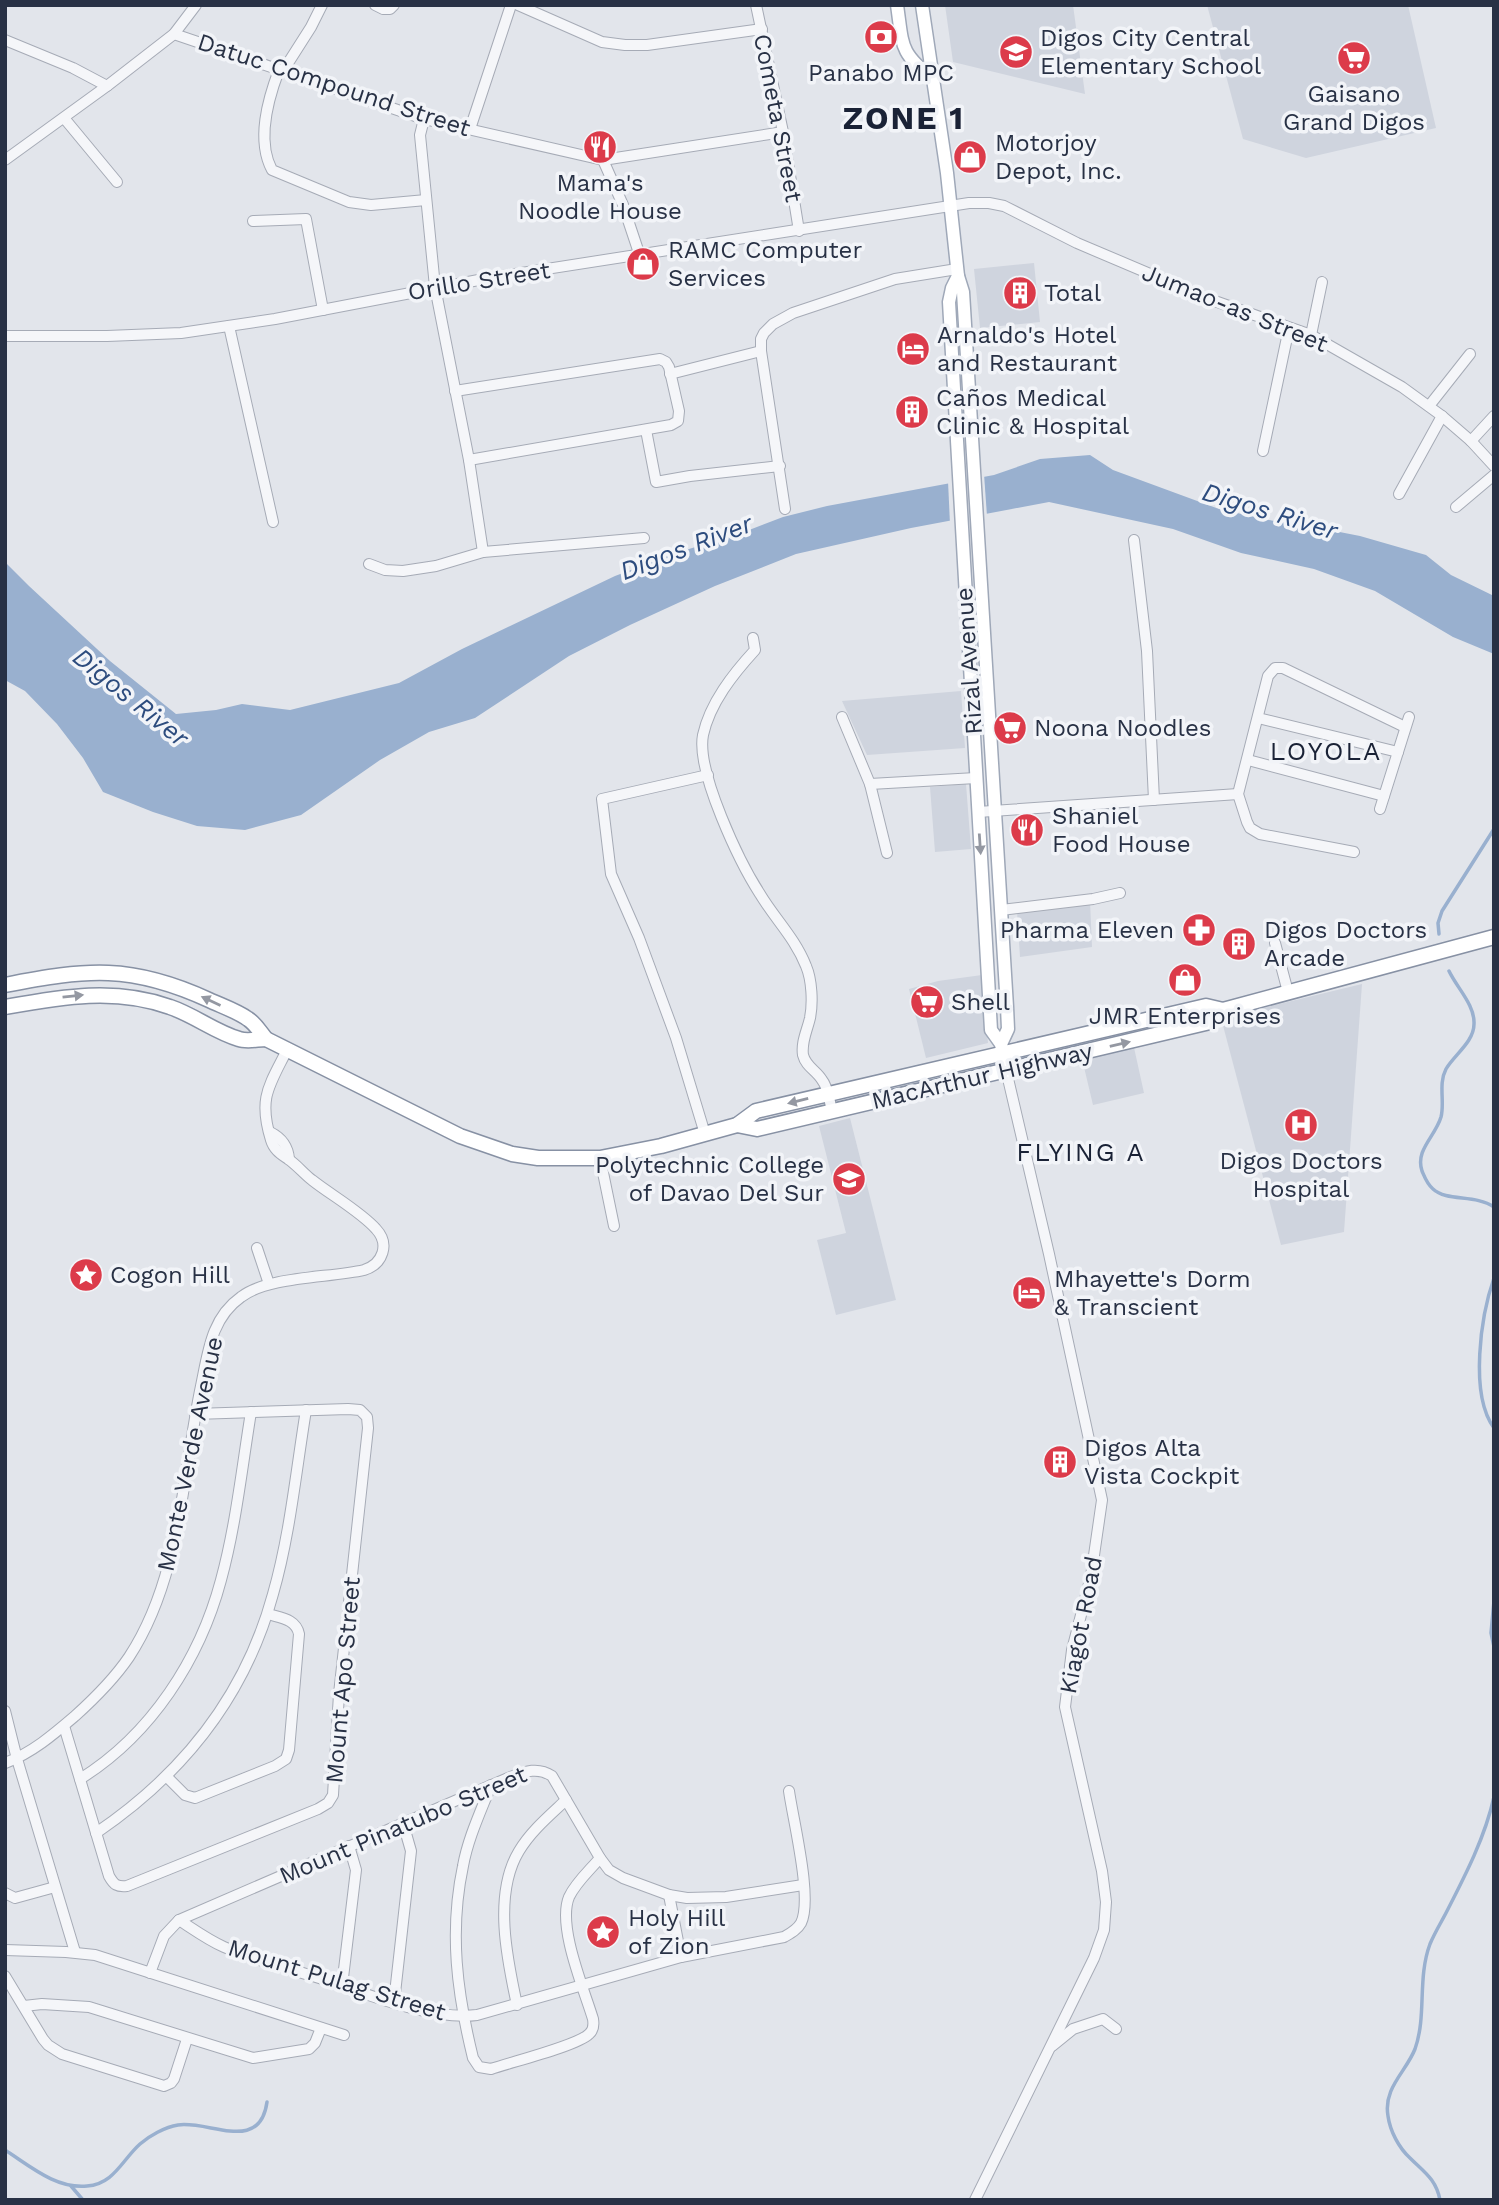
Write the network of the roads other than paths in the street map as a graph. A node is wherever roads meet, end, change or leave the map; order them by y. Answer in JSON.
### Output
{"nodes":[{"id":1,"x":322,"y":5,"type":"edge"},
{"id":2,"x":376,"y":5,"type":"edge"},
{"id":3,"x":394,"y":5,"type":"edge"},
{"id":4,"x":511,"y":5,"type":"edge"},
{"id":5,"x":518,"y":5,"type":"edge"},
{"id":6,"x":756,"y":5,"type":"edge"},
{"id":7,"x":897,"y":5,"type":"edge"},
{"id":8,"x":922,"y":5,"type":"edge"},
{"id":9,"x":195,"y":6,"type":"edge"},
{"id":10,"x":762,"y":29,"type":"junction"},
{"id":11,"x":174,"y":34,"type":"junction"},
{"id":12,"x":5,"y":40,"type":"edge"},
{"id":13,"x":281,"y":70,"type":"junction"},
{"id":14,"x":933,"y":79,"type":"junction"},
{"id":15,"x":107,"y":86,"type":"junction"},
{"id":16,"x":64,"y":118,"type":"junction"},
{"id":17,"x":424,"y":119,"type":"junction"},
{"id":18,"x":470,"y":129,"type":"junction"},
{"id":19,"x":783,"y":132,"type":"junction"},
{"id":20,"x":5,"y":160,"type":"edge"},
{"id":21,"x":603,"y":160,"type":"junction"},
{"id":22,"x":117,"y":182,"type":"dead end"},
{"id":23,"x":426,"y":201,"type":"junction"},
{"id":24,"x":951,"y":206,"type":"junction"},
{"id":25,"x":253,"y":220,"type":"dead end"},
{"id":26,"x":799,"y":231,"type":"junction"},
{"id":27,"x":640,"y":256,"type":"junction"},
{"id":28,"x":958,"y":273,"type":"junction"},
{"id":29,"x":1322,"y":282,"type":"dead end"},
{"id":30,"x":435,"y":287,"type":"junction"},
{"id":31,"x":323,"y":310,"type":"junction"},
{"id":32,"x":229,"y":326,"type":"junction"},
{"id":33,"x":1289,"y":328,"type":"junction"},
{"id":34,"x":1311,"y":335,"type":"junction"},
{"id":35,"x":5,"y":336,"type":"edge"},
{"id":36,"x":761,"y":351,"type":"junction"},
{"id":37,"x":1470,"y":354,"type":"dead end"},
{"id":38,"x":670,"y":374,"type":"junction"},
{"id":39,"x":455,"y":391,"type":"junction"},
{"id":40,"x":1429,"y":406,"type":"junction"},
{"id":41,"x":1442,"y":416,"type":"junction"},
{"id":42,"x":1494,"y":416,"type":"edge"},
{"id":43,"x":646,"y":430,"type":"junction"},
{"id":44,"x":1471,"y":441,"type":"junction"},
{"id":45,"x":1264,"y":451,"type":"dead end"},
{"id":46,"x":469,"y":460,"type":"junction"},
{"id":47,"x":780,"y":466,"type":"junction"},
{"id":48,"x":1494,"y":466,"type":"edge"},
{"id":49,"x":1494,"y":475,"type":"edge"},
{"id":50,"x":1399,"y":494,"type":"dead end"},
{"id":51,"x":959,"y":500,"type":"junction"},
{"id":52,"x":976,"y":500,"type":"junction"},
{"id":53,"x":1456,"y":508,"type":"dead end"},
{"id":54,"x":785,"y":509,"type":"dead end"},
{"id":55,"x":273,"y":522,"type":"dead end"},
{"id":56,"x":644,"y":538,"type":"dead end"},
{"id":57,"x":1134,"y":540,"type":"dead end"},
{"id":58,"x":484,"y":552,"type":"junction"},
{"id":59,"x":369,"y":564,"type":"dead end"},
{"id":60,"x":753,"y":638,"type":"dead end"},
{"id":61,"x":842,"y":718,"type":"dead end"},
{"id":62,"x":1258,"y":718,"type":"junction"},
{"id":63,"x":1398,"y":752,"type":"junction"},
{"id":64,"x":1248,"y":760,"type":"junction"},
{"id":65,"x":708,"y":775,"type":"junction"},
{"id":66,"x":976,"y":778,"type":"junction"},
{"id":67,"x":870,"y":784,"type":"junction"},
{"id":68,"x":1238,"y":794,"type":"junction"},
{"id":69,"x":1384,"y":796,"type":"junction"},
{"id":70,"x":1154,"y":800,"type":"junction"},
{"id":71,"x":1380,"y":809,"type":"dead end"},
{"id":72,"x":995,"y":811,"type":"junction"},
{"id":73,"x":978,"y":812,"type":"junction"},
{"id":74,"x":1354,"y":852,"type":"dead end"},
{"id":75,"x":887,"y":853,"type":"dead end"},
{"id":76,"x":1120,"y":893,"type":"dead end"},
{"id":77,"x":1001,"y":909,"type":"junction"},
{"id":78,"x":1494,"y":937,"type":"edge"},
{"id":79,"x":1275,"y":943,"type":"dead end"},
{"id":80,"x":5,"y":985,"type":"edge"},
{"id":81,"x":1288,"y":992,"type":"junction"},
{"id":82,"x":5,"y":1007,"type":"edge"},
{"id":83,"x":1223,"y":1010,"type":"junction"},
{"id":84,"x":266,"y":1039,"type":"junction"},
{"id":85,"x":287,"y":1049,"type":"junction"},
{"id":86,"x":1002,"y":1049,"type":"junction"},
{"id":87,"x":1006,"y":1070,"type":"junction"},
{"id":88,"x":828,"y":1093,"type":"junction"},
{"id":89,"x":832,"y":1110,"type":"junction"},
{"id":90,"x":737,"y":1125,"type":"junction"},
{"id":91,"x":705,"y":1134,"type":"junction"},
{"id":92,"x":600,"y":1158,"type":"junction"},
{"id":93,"x":614,"y":1226,"type":"dead end"},
{"id":94,"x":257,"y":1248,"type":"dead end"},
{"id":95,"x":269,"y":1284,"type":"junction"},
{"id":96,"x":306,"y":1410,"type":"junction"},
{"id":97,"x":251,"y":1412,"type":"junction"},
{"id":98,"x":195,"y":1414,"type":"junction"},
{"id":99,"x":268,"y":1614,"type":"junction"},
{"id":100,"x":5,"y":1711,"type":"edge"},
{"id":101,"x":64,"y":1726,"type":"junction"},
{"id":102,"x":17,"y":1759,"type":"junction"},
{"id":103,"x":5,"y":1763,"type":"edge"},
{"id":104,"x":167,"y":1777,"type":"junction"},
{"id":105,"x":80,"y":1779,"type":"junction"},
{"id":106,"x":491,"y":1785,"type":"junction"},
{"id":107,"x":789,"y":1791,"type":"dead end"},
{"id":108,"x":566,"y":1800,"type":"junction"},
{"id":109,"x":403,"y":1823,"type":"junction"},
{"id":110,"x":96,"y":1833,"type":"junction"},
{"id":111,"x":349,"y":1846,"type":"junction"},
{"id":112,"x":600,"y":1858,"type":"junction"},
{"id":113,"x":803,"y":1885,"type":"junction"},
{"id":114,"x":55,"y":1887,"type":"junction"},
{"id":115,"x":5,"y":1893,"type":"edge"},
{"id":116,"x":669,"y":1895,"type":"junction"},
{"id":117,"x":178,"y":1920,"type":"junction"},
{"id":118,"x":5,"y":1950,"type":"edge"},
{"id":119,"x":75,"y":1952,"type":"junction"},
{"id":120,"x":681,"y":1957,"type":"junction"},
{"id":121,"x":150,"y":1973,"type":"junction"},
{"id":122,"x":5,"y":1976,"type":"edge"},
{"id":123,"x":342,"y":1986,"type":"junction"},
{"id":124,"x":583,"y":1986,"type":"junction"},
{"id":125,"x":394,"y":2002,"type":"junction"},
{"id":126,"x":517,"y":2005,"type":"junction"},
{"id":127,"x":24,"y":2006,"type":"junction"},
{"id":128,"x":463,"y":2017,"type":"junction"},
{"id":129,"x":321,"y":2028,"type":"junction"},
{"id":130,"x":1116,"y":2029,"type":"dead end"},
{"id":131,"x":344,"y":2035,"type":"dead end"},
{"id":132,"x":187,"y":2039,"type":"junction"},
{"id":133,"x":1048,"y":2049,"type":"junction"},
{"id":134,"x":975,"y":2200,"type":"edge"}],
"edges":[{"from":1,"to":13,"type":"street"},
{"from":2,"to":3,"type":"street"},
{"from":4,"to":18,"type":"street"},
{"from":5,"to":10,"type":"street"},
{"from":6,"to":10,"type":"street","name":"Cometa Street"},
{"from":7,"to":14,"type":"main road"},
{"from":8,"to":14,"type":"main road","name":"Rizal Avenue"},
{"from":9,"to":11,"type":"street"},
{"from":10,"to":19,"type":"street","name":"Cometa Street"},
{"from":11,"to":13,"type":"street","name":"Datuc Compound Street"},
{"from":11,"to":15,"type":"street"},
{"from":12,"to":15,"type":"street"},
{"from":13,"to":17,"type":"street","name":"Datuc Compound Street"},
{"from":13,"to":23,"type":"street"},
{"from":14,"to":24,"type":"main road","name":"Rizal Avenue"},
{"from":15,"to":16,"type":"street"},
{"from":16,"to":20,"type":"street"},
{"from":16,"to":22,"type":"street"},
{"from":17,"to":18,"type":"street","name":"Datuc Compound Street"},
{"from":17,"to":23,"type":"street"},
{"from":18,"to":21,"type":"street","name":"Datuc Compound Street"},
{"from":19,"to":21,"type":"street","name":"Datuc Compound Street"},
{"from":19,"to":26,"type":"street","name":"Cometa Street"},
{"from":21,"to":27,"type":"street"},
{"from":23,"to":30,"type":"street"},
{"from":24,"to":26,"type":"street","name":"Orillo Street"},
{"from":24,"to":28,"type":"main road","name":"Rizal Avenue"},
{"from":24,"to":33,"type":"street","name":"Jumao-as Street"},
{"from":25,"to":31,"type":"street"},
{"from":26,"to":27,"type":"street","name":"Orillo Street"},
{"from":27,"to":30,"type":"street","name":"Orillo Street"},
{"from":28,"to":36,"type":"street"},
{"from":28,"to":51,"type":"main road","name":"Rizal Avenue"},
{"from":28,"to":52,"type":"main road","name":"Rizal Avenue"},
{"from":29,"to":34,"type":"street"},
{"from":30,"to":31,"type":"street","name":"Orillo Street"},
{"from":30,"to":39,"type":"street"},
{"from":31,"to":32,"type":"street","name":"Orillo Street"},
{"from":32,"to":35,"type":"street","name":"Orillo Street"},
{"from":32,"to":55,"type":"street"},
{"from":33,"to":34,"type":"street","name":"Jumao-as Street"},
{"from":33,"to":45,"type":"street"},
{"from":34,"to":40,"type":"street","name":"Jumao-as Street"},
{"from":36,"to":38,"type":"street"},
{"from":36,"to":47,"type":"street"},
{"from":37,"to":40,"type":"street"},
{"from":38,"to":39,"type":"street"},
{"from":38,"to":43,"type":"street"},
{"from":39,"to":46,"type":"street"},
{"from":40,"to":41,"type":"street","name":"Jumao-as Street"},
{"from":41,"to":44,"type":"street","name":"Jumao-as Street"},
{"from":41,"to":50,"type":"street"},
{"from":42,"to":44,"type":"street"},
{"from":43,"to":46,"type":"street"},
{"from":43,"to":47,"type":"street"},
{"from":44,"to":48,"type":"street","name":"Jumao-as Street"},
{"from":46,"to":58,"type":"street"},
{"from":47,"to":54,"type":"street"},
{"from":49,"to":53,"type":"street"},
{"from":51,"to":52,"type":"main road"},
{"from":51,"to":66,"type":"main road","name":"Rizal Avenue"},
{"from":52,"to":72,"type":"main road","name":"Rizal Avenue"},
{"from":56,"to":58,"type":"street"},
{"from":57,"to":70,"type":"street"},
{"from":58,"to":59,"type":"street"},
{"from":60,"to":65,"type":"street"},
{"from":61,"to":67,"type":"street"},
{"from":62,"to":63,"type":"street"},
{"from":62,"to":63,"type":"street"},
{"from":62,"to":64,"type":"street"},
{"from":63,"to":69,"type":"street"},
{"from":64,"to":68,"type":"street"},
{"from":64,"to":69,"type":"street"},
{"from":65,"to":88,"type":"street"},
{"from":65,"to":91,"type":"street"},
{"from":66,"to":67,"type":"street"},
{"from":66,"to":73,"type":"main road","name":"Rizal Avenue"},
{"from":67,"to":75,"type":"street"},
{"from":68,"to":70,"type":"street"},
{"from":68,"to":74,"type":"street"},
{"from":69,"to":71,"type":"street"},
{"from":70,"to":72,"type":"street"},
{"from":72,"to":73,"type":"street"},
{"from":72,"to":77,"type":"main road","name":"Rizal Avenue"},
{"from":73,"to":86,"type":"main road","name":"Rizal Avenue","one_way":true},
{"from":76,"to":77,"type":"street"},
{"from":77,"to":86,"type":"main road","name":"Rizal Avenue"},
{"from":78,"to":81,"type":"highway","name":"MacArthur Highway"},
{"from":79,"to":81,"type":"street"},
{"from":84,"to":80,"type":"highway","name":"MacArthur Highway","one_way":true},
{"from":81,"to":83,"type":"highway","name":"MacArthur Highway"},
{"from":82,"to":84,"type":"highway","name":"MacArthur Highway","one_way":true},
{"from":83,"to":86,"type":"highway","name":"MacArthur Highway"},
{"from":87,"to":83,"type":"highway","name":"MacArthur Highway","one_way":true},
{"from":84,"to":85,"type":"highway","name":"MacArthur Highway"},
{"from":85,"to":92,"type":"highway","name":"MacArthur Highway"},
{"from":85,"to":95,"type":"street","name":"Monte Verde Avenue"},
{"from":86,"to":87,"type":"main road","name":"Rizal Avenue"},
{"from":86,"to":88,"type":"highway","name":"MacArthur Highway"},
{"from":87,"to":89,"type":"highway","name":"MacArthur Highway"},
{"from":87,"to":133,"type":"street","name":"Kiagot Road"},
{"from":88,"to":89,"type":"street"},
{"from":88,"to":90,"type":"highway","name":"MacArthur Highway","one_way":true},
{"from":89,"to":90,"type":"highway","name":"MacArthur Highway"},
{"from":90,"to":91,"type":"highway","name":"MacArthur Highway"},
{"from":91,"to":92,"type":"highway","name":"MacArthur Highway"},
{"from":92,"to":93,"type":"street"},
{"from":94,"to":95,"type":"street"},
{"from":95,"to":98,"type":"street","name":"Monte Verde Avenue"},
{"from":96,"to":97,"type":"street","name":"Mount Apo Street"},
{"from":96,"to":99,"type":"street"},
{"from":96,"to":110,"type":"street","name":"Mount Apo Street"},
{"from":97,"to":98,"type":"street","name":"Mount Apo Street"},
{"from":97,"to":105,"type":"street"},
{"from":98,"to":101,"type":"street","name":"Monte Verde Avenue"},
{"from":99,"to":104,"type":"street"},
{"from":99,"to":104,"type":"street"},
{"from":100,"to":102,"type":"street"},
{"from":101,"to":102,"type":"street","name":"Monte Verde Avenue"},
{"from":101,"to":105,"type":"street","name":"Mount Apo Street"},
{"from":102,"to":103,"type":"street","name":"Monte Verde Avenue"},
{"from":102,"to":114,"type":"street"},
{"from":104,"to":110,"type":"street"},
{"from":105,"to":110,"type":"street","name":"Mount Apo Street"},
{"from":106,"to":108,"type":"street","name":"Mount Pinatubo Street"},
{"from":106,"to":109,"type":"street","name":"Mount Pinatubo Street"},
{"from":106,"to":128,"type":"street"},
{"from":107,"to":113,"type":"street","name":"Mount Pulag Street"},
{"from":108,"to":112,"type":"street","name":"Mount Pinatubo Street"},
{"from":108,"to":126,"type":"street"},
{"from":109,"to":111,"type":"street","name":"Mount Pinatubo Street"},
{"from":109,"to":125,"type":"street"},
{"from":111,"to":117,"type":"street","name":"Mount Pinatubo Street"},
{"from":111,"to":123,"type":"street"},
{"from":112,"to":116,"type":"street","name":"Mount Pinatubo Street"},
{"from":112,"to":124,"type":"street"},
{"from":113,"to":116,"type":"street","name":"Mount Pinatubo Street"},
{"from":113,"to":120,"type":"street","name":"Mount Pulag Street"},
{"from":114,"to":115,"type":"street"},
{"from":114,"to":119,"type":"street"},
{"from":116,"to":120,"type":"street"},
{"from":117,"to":121,"type":"street"},
{"from":117,"to":123,"type":"street","name":"Mount Pulag Street"},
{"from":118,"to":119,"type":"street"},
{"from":119,"to":121,"type":"street"},
{"from":120,"to":124,"type":"street","name":"Mount Pulag Street"},
{"from":121,"to":129,"type":"street"},
{"from":122,"to":127,"type":"street"},
{"from":123,"to":125,"type":"street","name":"Mount Pulag Street"},
{"from":124,"to":126,"type":"street","name":"Mount Pulag Street"},
{"from":124,"to":128,"type":"street"},
{"from":125,"to":128,"type":"street","name":"Mount Pulag Street"},
{"from":126,"to":128,"type":"street","name":"Mount Pulag Street"},
{"from":127,"to":132,"type":"street"},
{"from":127,"to":132,"type":"street"},
{"from":129,"to":131,"type":"street"},
{"from":129,"to":132,"type":"street"},
{"from":130,"to":133,"type":"street"},
{"from":133,"to":134,"type":"street","name":"Kiagot Road"}]}
